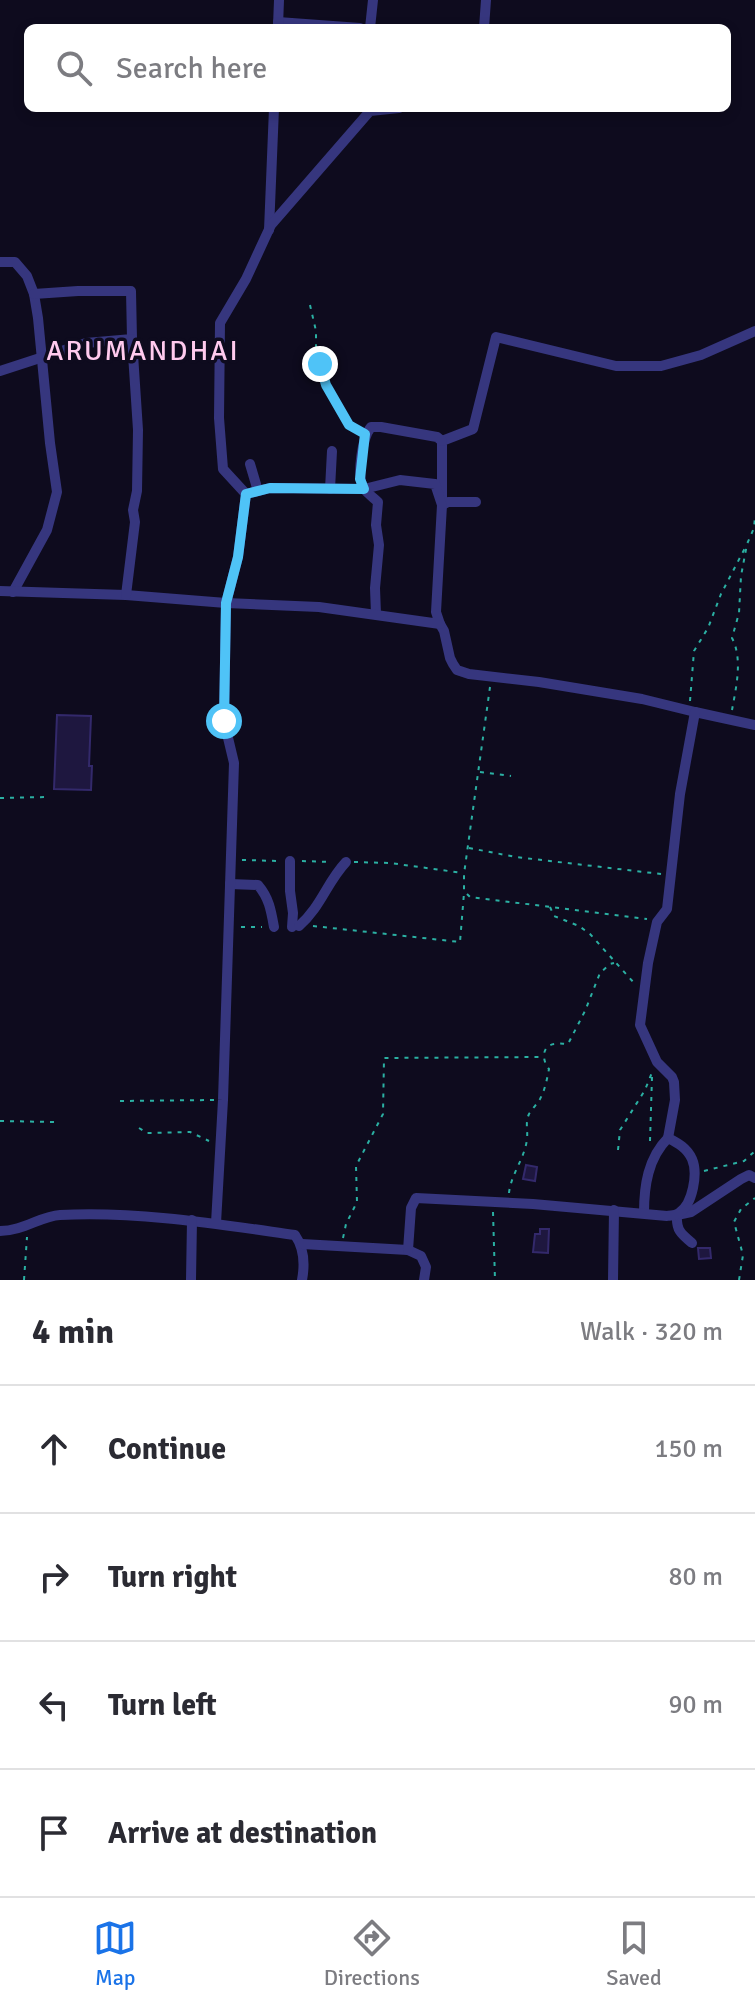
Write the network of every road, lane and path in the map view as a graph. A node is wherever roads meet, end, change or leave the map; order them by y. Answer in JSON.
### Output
{"nodes":[{"id":1,"x":279,"y":0,"type":"edge"},
{"id":2,"x":373,"y":0,"type":"edge"},
{"id":3,"x":486,"y":0,"type":"edge"},
{"id":4,"x":278,"y":24,"type":"edge"},
{"id":5,"x":370,"y":24,"type":"edge"},
{"id":6,"x":484,"y":24,"type":"edge"},
{"id":7,"x":274,"y":112,"type":"edge"},
{"id":8,"x":364,"y":112,"type":"edge"},
{"id":9,"x":269,"y":231,"type":"junction"},
{"id":10,"x":0,"y":262,"type":"edge"},
{"id":11,"x":34,"y":294,"type":"junction"},
{"id":12,"x":310,"y":305,"type":"dead end"},
{"id":13,"x":755,"y":331,"type":"edge"},
{"id":14,"x":132,"y":339,"type":"junction"},
{"id":15,"x":43,"y":357,"type":"junction"},
{"id":16,"x":0,"y":371,"type":"edge"},
{"id":17,"x":365,"y":434,"type":"junction"},
{"id":18,"x":442,"y":441,"type":"junction"},
{"id":19,"x":332,"y":451,"type":"dead end"},
{"id":20,"x":250,"y":464,"type":"dead end"},
{"id":21,"x":330,"y":489,"type":"junction"},
{"id":22,"x":364,"y":489,"type":"junction"},
{"id":23,"x":258,"y":491,"type":"junction"},
{"id":24,"x":246,"y":494,"type":"junction"},
{"id":25,"x":476,"y":502,"type":"dead end"},
{"id":26,"x":442,"y":505,"type":"junction"},
{"id":27,"x":755,"y":517,"type":"edge"},
{"id":28,"x":747,"y":544,"type":"junction"},
{"id":29,"x":0,"y":591,"type":"edge"},
{"id":30,"x":13,"y":592,"type":"junction"},
{"id":31,"x":126,"y":595,"type":"junction"},
{"id":32,"x":226,"y":603,"type":"junction"},
{"id":33,"x":376,"y":614,"type":"junction"},
{"id":34,"x":440,"y":624,"type":"junction"},
{"id":35,"x":492,"y":678,"type":"junction"},
{"id":36,"x":695,"y":712,"type":"junction"},
{"id":37,"x":730,"y":719,"type":"junction"},
{"id":38,"x":755,"y":725,"type":"edge"},
{"id":39,"x":479,"y":772,"type":"junction"},
{"id":40,"x":511,"y":776,"type":"dead end"},
{"id":41,"x":47,"y":797,"type":"dead end"},
{"id":42,"x":0,"y":798,"type":"edge"},
{"id":43,"x":468,"y":848,"type":"junction"},
{"id":44,"x":290,"y":861,"type":"dead end"},
{"id":45,"x":346,"y":862,"type":"dead end"},
{"id":46,"x":671,"y":875,"type":"junction"},
{"id":47,"x":230,"y":884,"type":"junction"},
{"id":48,"x":464,"y":891,"type":"junction"},
{"id":49,"x":549,"y":906,"type":"junction"},
{"id":50,"x":657,"y":922,"type":"junction"},
{"id":51,"x":296,"y":926,"type":"junction"},
{"id":52,"x":228,"y":927,"type":"junction"},
{"id":53,"x":274,"y":927,"type":"joint"},
{"id":54,"x":614,"y":963,"type":"junction"},
{"id":55,"x":644,"y":993,"type":"junction"},
{"id":56,"x":544,"y":1057,"type":"junction"},
{"id":57,"x":655,"y":1057,"type":"junction"},
{"id":58,"x":652,"y":1076,"type":"junction"},
{"id":59,"x":223,"y":1100,"type":"junction"},
{"id":60,"x":120,"y":1101,"type":"dead end"},
{"id":61,"x":0,"y":1121,"type":"edge"},
{"id":62,"x":54,"y":1122,"type":"dead end"},
{"id":63,"x":139,"y":1128,"type":"dead end"},
{"id":64,"x":668,"y":1138,"type":"junction"},
{"id":65,"x":650,"y":1141,"type":"dead end"},
{"id":66,"x":221,"y":1147,"type":"junction"},
{"id":67,"x":618,"y":1150,"type":"dead end"},
{"id":68,"x":755,"y":1151,"type":"edge"},
{"id":69,"x":695,"y":1173,"type":"junction"},
{"id":70,"x":755,"y":1178,"type":"edge"},
{"id":71,"x":755,"y":1198,"type":"edge"},
{"id":72,"x":493,"y":1203,"type":"junction"},
{"id":73,"x":509,"y":1203,"type":"junction"},
{"id":74,"x":614,"y":1210,"type":"junction"},
{"id":75,"x":644,"y":1213,"type":"junction"},
{"id":76,"x":677,"y":1215,"type":"junction"},
{"id":77,"x":192,"y":1220,"type":"junction"},
{"id":78,"x":216,"y":1223,"type":"junction"},
{"id":79,"x":28,"y":1226,"type":"junction"},
{"id":80,"x":0,"y":1231,"type":"edge"},
{"id":81,"x":692,"y":1243,"type":"dead end"},
{"id":82,"x":302,"y":1244,"type":"junction"},
{"id":83,"x":341,"y":1246,"type":"junction"},
{"id":84,"x":408,"y":1250,"type":"junction"},
{"id":85,"x":614,"y":1276,"type":"edge"},
{"id":86,"x":24,"y":1280,"type":"edge"},
{"id":87,"x":191,"y":1280,"type":"edge"},
{"id":88,"x":302,"y":1280,"type":"edge"},
{"id":89,"x":424,"y":1280,"type":"edge"},
{"id":90,"x":495,"y":1280,"type":"edge"},
{"id":91,"x":627,"y":1280,"type":"edge"},
{"id":92,"x":739,"y":1280,"type":"edge"}],
"edges":[{"from":1,"to":4,"type":"street"},
{"from":2,"to":5,"type":"street"},
{"from":3,"to":6,"type":"street"},
{"from":7,"to":9,"type":"street"},
{"from":8,"to":9,"type":"street"},
{"from":9,"to":24,"type":"street"},
{"from":10,"to":11,"type":"street"},
{"from":11,"to":14,"type":"street"},
{"from":11,"to":15,"type":"street"},
{"from":12,"to":17,"type":"path"},
{"from":13,"to":18,"type":"street"},
{"from":14,"to":15,"type":"street"},
{"from":14,"to":31,"type":"street"},
{"from":15,"to":16,"type":"street"},
{"from":15,"to":30,"type":"street"},
{"from":17,"to":18,"type":"street"},
{"from":17,"to":22,"type":"street"},
{"from":18,"to":26,"type":"street"},
{"from":19,"to":21,"type":"street"},
{"from":20,"to":23,"type":"street"},
{"from":21,"to":22,"type":"street"},
{"from":21,"to":23,"type":"street"},
{"from":22,"to":26,"type":"street"},
{"from":22,"to":33,"type":"street"},
{"from":23,"to":24,"type":"street"},
{"from":24,"to":32,"type":"street"},
{"from":25,"to":26,"type":"street"},
{"from":26,"to":34,"type":"street"},
{"from":27,"to":28,"type":"path"},
{"from":28,"to":36,"type":"path"},
{"from":28,"to":37,"type":"path"},
{"from":29,"to":30,"type":"street"},
{"from":30,"to":31,"type":"street"},
{"from":31,"to":32,"type":"street"},
{"from":32,"to":33,"type":"street"},
{"from":32,"to":47,"type":"street"},
{"from":33,"to":34,"type":"street"},
{"from":34,"to":35,"type":"street"},
{"from":35,"to":36,"type":"street"},
{"from":35,"to":39,"type":"path"},
{"from":36,"to":37,"type":"street"},
{"from":36,"to":46,"type":"street"},
{"from":37,"to":38,"type":"street"},
{"from":39,"to":40,"type":"path"},
{"from":39,"to":43,"type":"path"},
{"from":41,"to":42,"type":"path"},
{"from":43,"to":46,"type":"path"},
{"from":43,"to":48,"type":"path"},
{"from":44,"to":51,"type":"street"},
{"from":45,"to":51,"type":"street"},
{"from":46,"to":50,"type":"street"},
{"from":47,"to":52,"type":"street"},
{"from":47,"to":53,"type":"street"},
{"from":48,"to":49,"type":"path"},
{"from":48,"to":51,"type":"path"},
{"from":49,"to":50,"type":"path"},
{"from":49,"to":54,"type":"path"},
{"from":50,"to":55,"type":"street"},
{"from":52,"to":53,"type":"path"},
{"from":52,"to":59,"type":"street"},
{"from":54,"to":55,"type":"path"},
{"from":54,"to":56,"type":"path"},
{"from":55,"to":57,"type":"street"},
{"from":56,"to":73,"type":"path"},
{"from":56,"to":83,"type":"path"},
{"from":57,"to":58,"type":"path"},
{"from":57,"to":64,"type":"street"},
{"from":58,"to":65,"type":"path"},
{"from":58,"to":67,"type":"path"},
{"from":59,"to":60,"type":"path"},
{"from":59,"to":66,"type":"street"},
{"from":61,"to":62,"type":"path"},
{"from":63,"to":66,"type":"path"},
{"from":64,"to":69,"type":"street"},
{"from":64,"to":75,"type":"street"},
{"from":66,"to":78,"type":"street"},
{"from":68,"to":69,"type":"path"},
{"from":69,"to":76,"type":"street"},
{"from":70,"to":76,"type":"street"},
{"from":71,"to":92,"type":"path"},
{"from":72,"to":73,"type":"street"},
{"from":72,"to":84,"type":"street"},
{"from":72,"to":90,"type":"path"},
{"from":73,"to":74,"type":"street"},
{"from":74,"to":75,"type":"street"},
{"from":74,"to":85,"type":"street"},
{"from":75,"to":76,"type":"street"},
{"from":76,"to":81,"type":"street"},
{"from":77,"to":78,"type":"street"},
{"from":77,"to":79,"type":"street"},
{"from":77,"to":87,"type":"street"},
{"from":78,"to":82,"type":"street"},
{"from":79,"to":80,"type":"street"},
{"from":79,"to":86,"type":"path"},
{"from":82,"to":83,"type":"street"},
{"from":82,"to":88,"type":"street"},
{"from":83,"to":84,"type":"street"},
{"from":84,"to":89,"type":"street"},
{"from":85,"to":91,"type":"street"}]}
